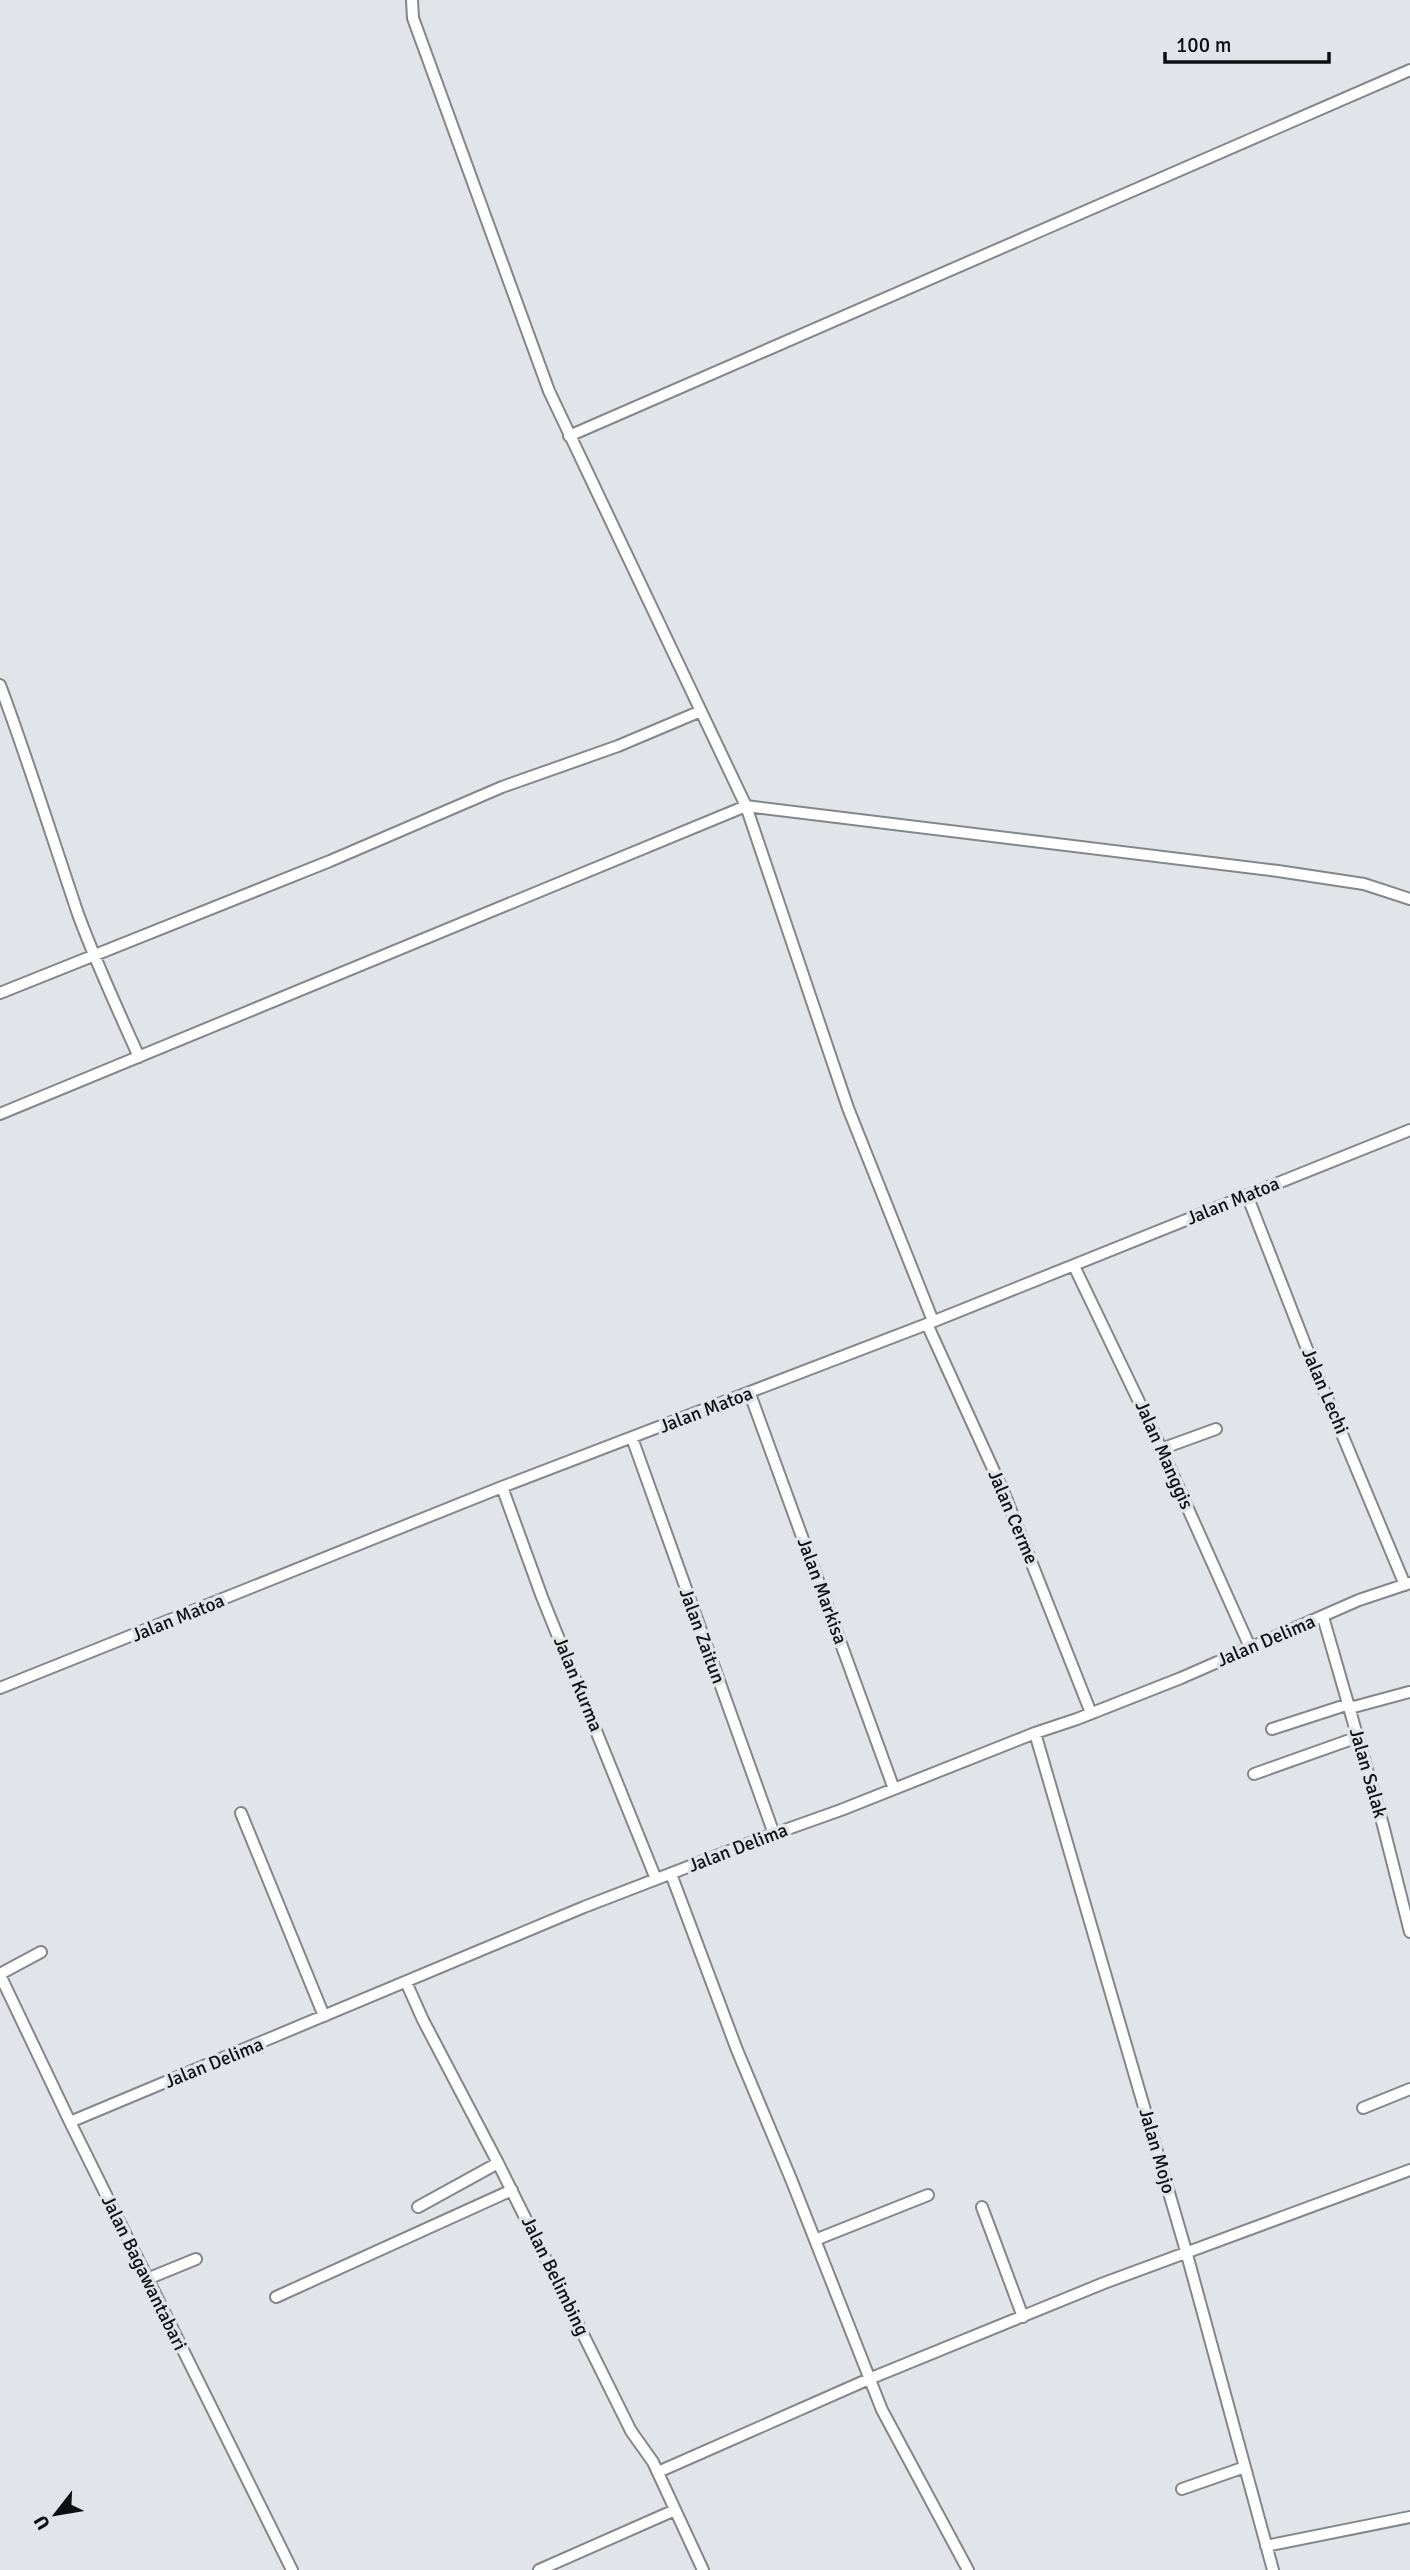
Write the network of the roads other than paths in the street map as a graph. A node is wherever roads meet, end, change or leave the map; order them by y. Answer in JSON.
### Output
{"nodes":[{"id":1,"x":412,"y":0,"type":"edge"},
{"id":2,"x":1410,"y":70,"type":"edge"},
{"id":3,"x":569,"y":436,"type":"junction"},
{"id":4,"x":0,"y":685,"type":"edge"},
{"id":5,"x":701,"y":711,"type":"junction"},
{"id":6,"x":746,"y":806,"type":"junction"},
{"id":7,"x":1410,"y":899,"type":"edge"},
{"id":8,"x":94,"y":956,"type":"junction"},
{"id":9,"x":0,"y":993,"type":"edge"},
{"id":10,"x":139,"y":1057,"type":"junction"},
{"id":11,"x":0,"y":1114,"type":"edge"},
{"id":12,"x":1410,"y":1130,"type":"edge"},
{"id":13,"x":1247,"y":1195,"type":"junction"},
{"id":14,"x":1074,"y":1266,"type":"junction"},
{"id":15,"x":930,"y":1323,"type":"junction"},
{"id":16,"x":750,"y":1394,"type":"junction"},
{"id":17,"x":1216,"y":1429,"type":"dead end"},
{"id":18,"x":632,"y":1438,"type":"junction"},
{"id":19,"x":1161,"y":1448,"type":"junction"},
{"id":20,"x":502,"y":1487,"type":"junction"},
{"id":21,"x":1407,"y":1584,"type":"edge"},
{"id":22,"x":1323,"y":1616,"type":"junction"},
{"id":23,"x":1250,"y":1647,"type":"junction"},
{"id":24,"x":0,"y":1688,"type":"edge"},
{"id":25,"x":1409,"y":1692,"type":"edge"},
{"id":26,"x":1349,"y":1706,"type":"junction"},
{"id":27,"x":1091,"y":1713,"type":"junction"},
{"id":28,"x":1272,"y":1729,"type":"dead end"},
{"id":29,"x":1035,"y":1733,"type":"junction"},
{"id":30,"x":1358,"y":1737,"type":"junction"},
{"id":31,"x":1254,"y":1774,"type":"dead end"},
{"id":32,"x":894,"y":1788,"type":"junction"},
{"id":33,"x":241,"y":1813,"type":"dead end"},
{"id":34,"x":774,"y":1834,"type":"junction"},
{"id":35,"x":671,"y":1874,"type":"junction"},
{"id":36,"x":656,"y":1879,"type":"junction"},
{"id":37,"x":1410,"y":1932,"type":"edge"},
{"id":38,"x":41,"y":1952,"type":"dead end"},
{"id":39,"x":0,"y":1977,"type":"edge"},
{"id":40,"x":406,"y":1983,"type":"junction"},
{"id":41,"x":324,"y":2016,"type":"junction"},
{"id":42,"x":1410,"y":2089,"type":"edge"},
{"id":43,"x":1363,"y":2108,"type":"dead end"},
{"id":44,"x":70,"y":2122,"type":"junction"},
{"id":45,"x":498,"y":2163,"type":"junction"},
{"id":46,"x":1410,"y":2170,"type":"edge"},
{"id":47,"x":512,"y":2190,"type":"junction"},
{"id":48,"x":928,"y":2195,"type":"dead end"},
{"id":49,"x":418,"y":2207,"type":"dead end"},
{"id":50,"x":982,"y":2207,"type":"dead end"},
{"id":51,"x":815,"y":2240,"type":"junction"},
{"id":52,"x":1186,"y":2251,"type":"junction"},
{"id":53,"x":196,"y":2259,"type":"dead end"},
{"id":54,"x":147,"y":2280,"type":"junction"},
{"id":55,"x":276,"y":2297,"type":"dead end"},
{"id":56,"x":1023,"y":2317,"type":"junction"},
{"id":57,"x":869,"y":2379,"type":"junction"},
{"id":58,"x":1245,"y":2467,"type":"junction"},
{"id":59,"x":657,"y":2472,"type":"junction"},
{"id":60,"x":1182,"y":2489,"type":"dead end"},
{"id":61,"x":675,"y":2510,"type":"junction"},
{"id":62,"x":1410,"y":2517,"type":"edge"},
{"id":63,"x":1266,"y":2546,"type":"junction"},
{"id":64,"x":292,"y":2570,"type":"edge"},
{"id":65,"x":539,"y":2570,"type":"edge"},
{"id":66,"x":703,"y":2570,"type":"edge"},
{"id":67,"x":968,"y":2570,"type":"edge"},
{"id":68,"x":1273,"y":2570,"type":"edge"}],
"edges":[{"from":1,"to":3,"type":"street","name":"Jalan Cerme"},
{"from":2,"to":3,"type":"street"},
{"from":3,"to":5,"type":"street","name":"Jalan Cerme"},
{"from":4,"to":8,"type":"street"},
{"from":5,"to":6,"type":"street","name":"Jalan Cerme"},
{"from":5,"to":8,"type":"street"},
{"from":6,"to":7,"type":"street"},
{"from":6,"to":10,"type":"street"},
{"from":6,"to":15,"type":"street","name":"Jalan Cerme"},
{"from":8,"to":9,"type":"street"},
{"from":8,"to":10,"type":"street"},
{"from":10,"to":11,"type":"street"},
{"from":12,"to":13,"type":"street","name":"Jalan Matoa"},
{"from":13,"to":14,"type":"street","name":"Jalan Matoa"},
{"from":13,"to":21,"type":"street","name":"Jalan Lechi"},
{"from":14,"to":15,"type":"street","name":"Jalan Matoa"},
{"from":14,"to":19,"type":"street","name":"Jalan Manggis"},
{"from":15,"to":16,"type":"street","name":"Jalan Matoa"},
{"from":15,"to":27,"type":"street","name":"Jalan Cerme"},
{"from":16,"to":18,"type":"street","name":"Jalan Matoa"},
{"from":16,"to":32,"type":"street","name":"Jalan Markisa"},
{"from":17,"to":19,"type":"street"},
{"from":18,"to":20,"type":"street","name":"Jalan Matoa"},
{"from":18,"to":34,"type":"street","name":"Jalan Zaitun"},
{"from":19,"to":23,"type":"street","name":"Jalan Manggis"},
{"from":20,"to":24,"type":"street","name":"Jalan Matoa"},
{"from":20,"to":36,"type":"street","name":"Jalan Kurma"},
{"from":21,"to":22,"type":"street","name":"Jalan Delima"},
{"from":22,"to":23,"type":"street","name":"Jalan Delima"},
{"from":22,"to":26,"type":"street","name":"Jalan Salak"},
{"from":23,"to":27,"type":"street","name":"Jalan Delima"},
{"from":25,"to":26,"type":"street"},
{"from":26,"to":28,"type":"street"},
{"from":26,"to":30,"type":"street","name":"Jalan Salak"},
{"from":27,"to":29,"type":"street","name":"Jalan Delima"},
{"from":29,"to":32,"type":"street","name":"Jalan Delima"},
{"from":29,"to":52,"type":"street","name":"Jalan Mojo"},
{"from":30,"to":31,"type":"street"},
{"from":30,"to":37,"type":"street","name":"Jalan Salak"},
{"from":32,"to":34,"type":"street","name":"Jalan Delima"},
{"from":33,"to":41,"type":"street"},
{"from":34,"to":35,"type":"street","name":"Jalan Delima"},
{"from":35,"to":36,"type":"street","name":"Jalan Delima"},
{"from":35,"to":51,"type":"street"},
{"from":36,"to":40,"type":"street","name":"Jalan Delima"},
{"from":38,"to":39,"type":"street"},
{"from":39,"to":44,"type":"street","name":"Jalan Bagawantabari"},
{"from":40,"to":41,"type":"street","name":"Jalan Delima"},
{"from":40,"to":45,"type":"street","name":"Jalan Belimbing"},
{"from":41,"to":44,"type":"street","name":"Jalan Delima"},
{"from":42,"to":43,"type":"street"},
{"from":44,"to":54,"type":"street","name":"Jalan Bagawantabari"},
{"from":45,"to":47,"type":"street","name":"Jalan Belimbing"},
{"from":45,"to":49,"type":"street"},
{"from":46,"to":52,"type":"street"},
{"from":47,"to":55,"type":"street"},
{"from":47,"to":59,"type":"street","name":"Jalan Belimbing"},
{"from":48,"to":51,"type":"street"},
{"from":50,"to":56,"type":"street"},
{"from":51,"to":57,"type":"street"},
{"from":52,"to":56,"type":"street"},
{"from":52,"to":58,"type":"street","name":"Jalan Mojo"},
{"from":53,"to":54,"type":"street"},
{"from":54,"to":64,"type":"street","name":"Jalan Bagawantabari"},
{"from":56,"to":57,"type":"street"},
{"from":57,"to":59,"type":"street"},
{"from":57,"to":67,"type":"street"},
{"from":58,"to":60,"type":"street"},
{"from":58,"to":63,"type":"street","name":"Jalan Mojo"},
{"from":59,"to":61,"type":"street","name":"Jalan Belimbing"},
{"from":61,"to":65,"type":"street"},
{"from":61,"to":66,"type":"street","name":"Jalan Belimbing"},
{"from":62,"to":63,"type":"street"},
{"from":63,"to":68,"type":"street","name":"Jalan Mojo"}]}
